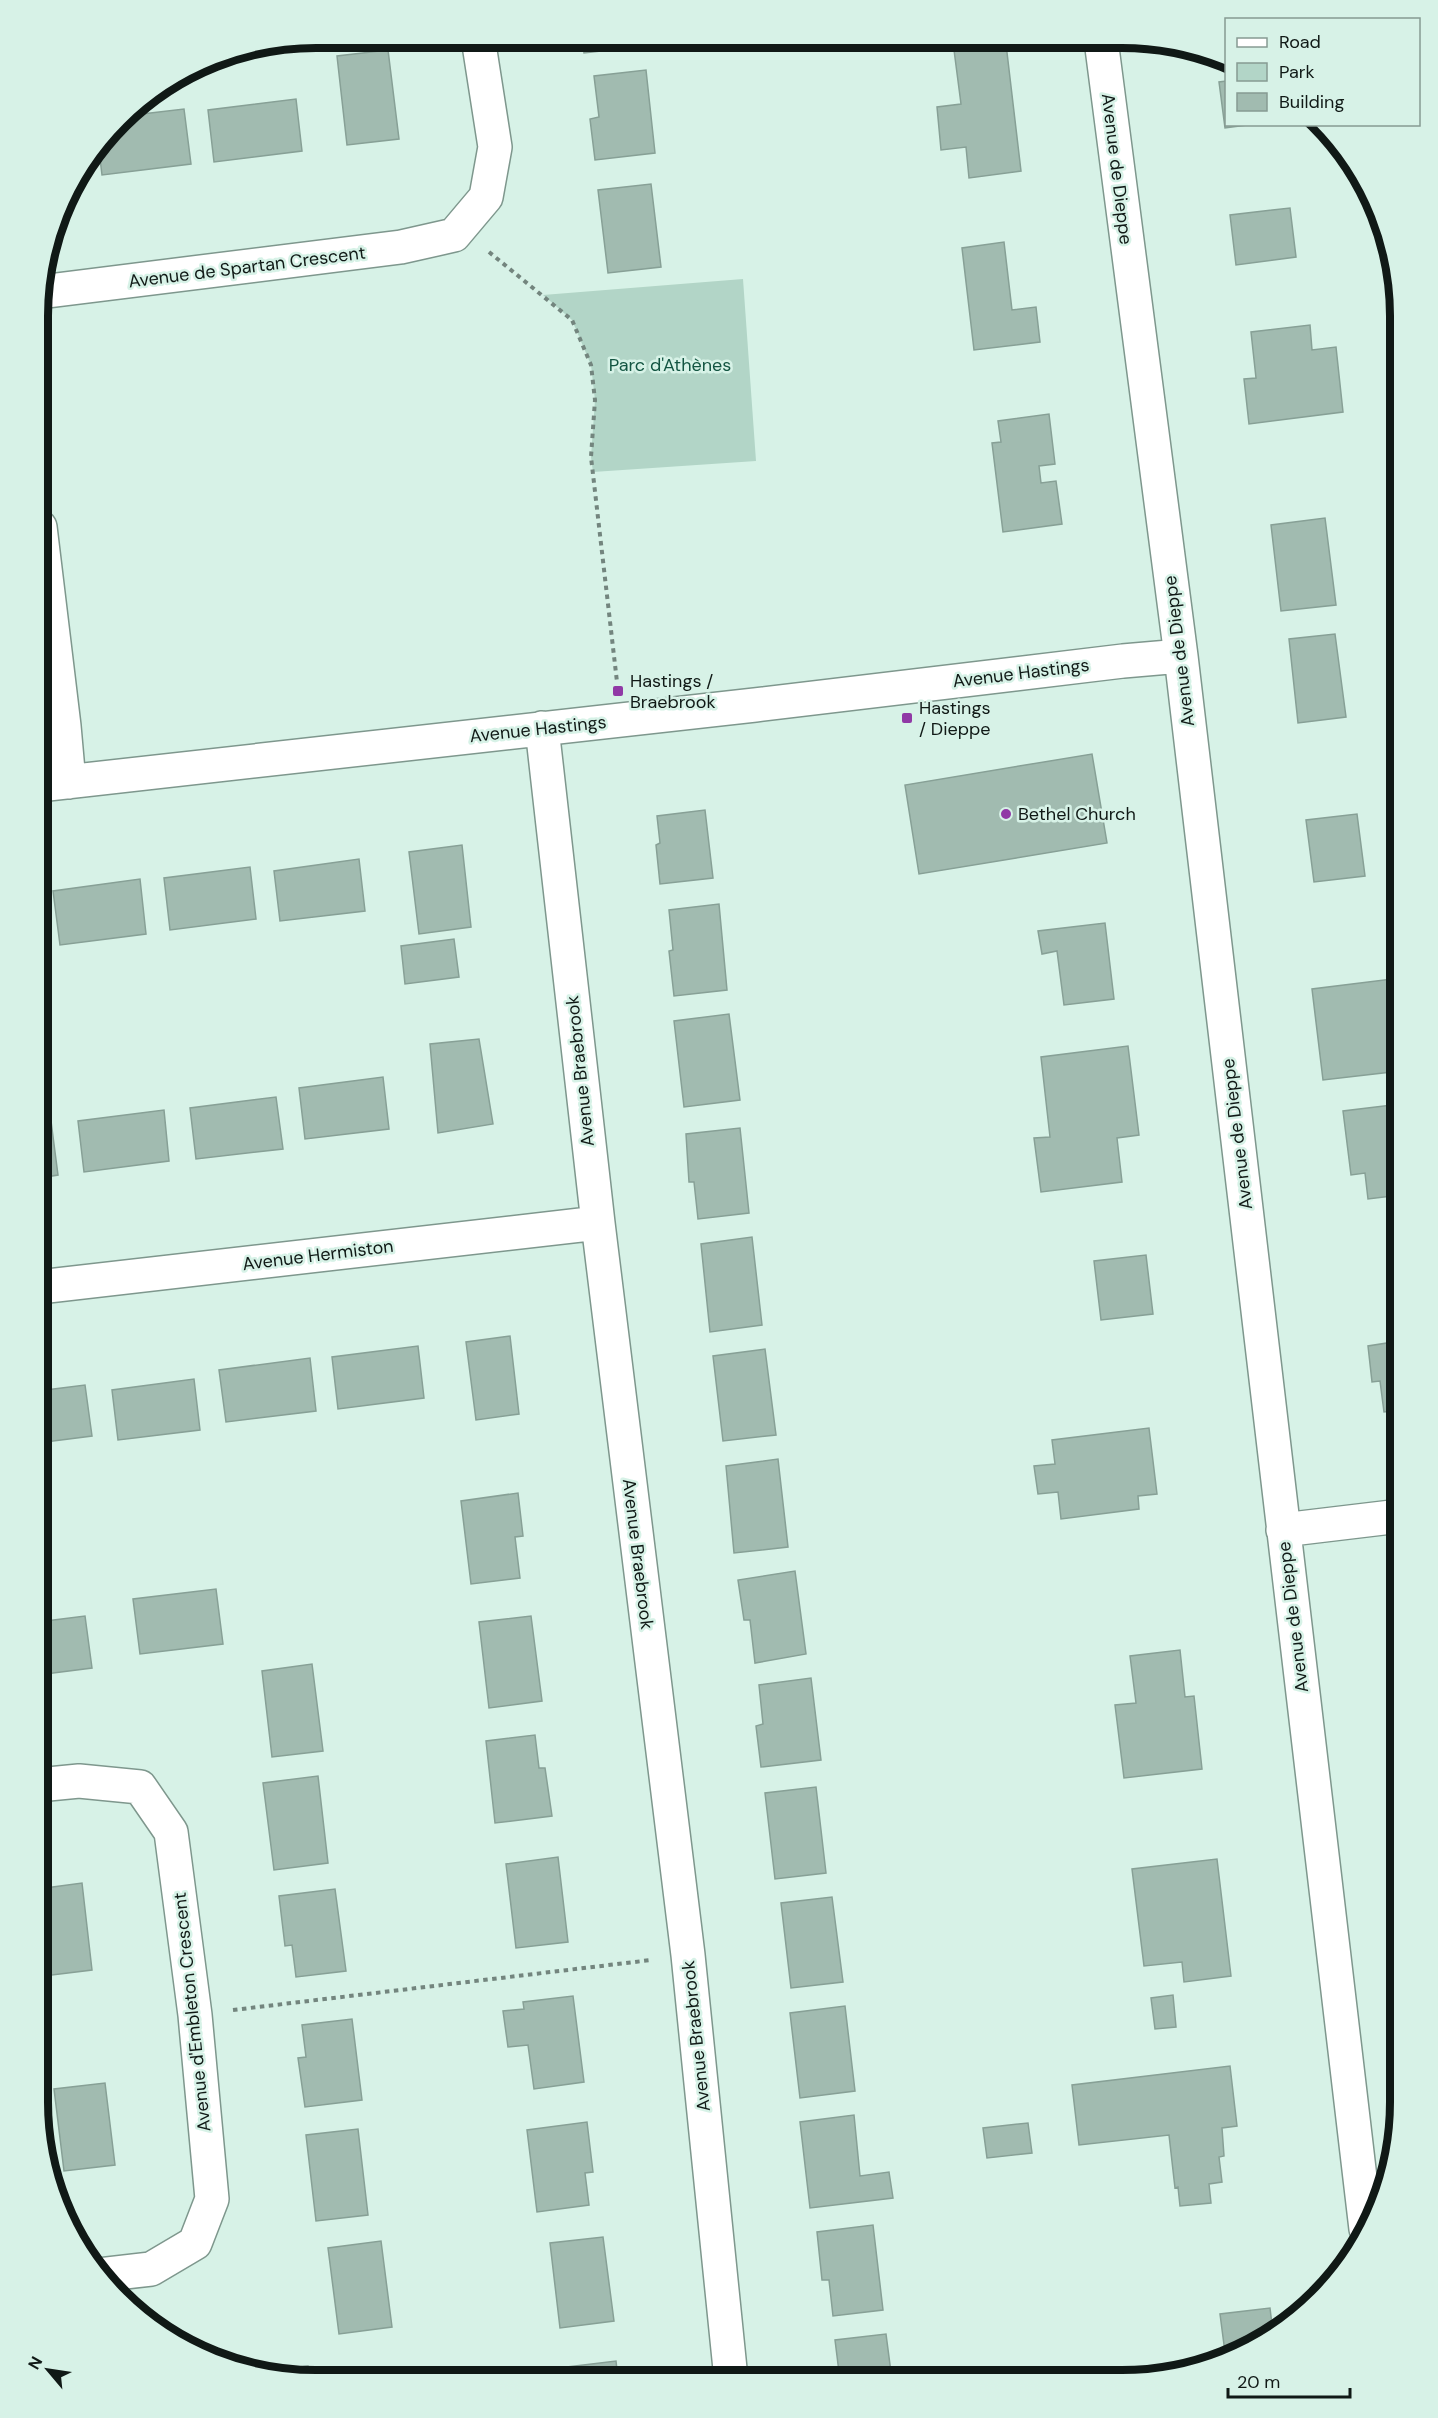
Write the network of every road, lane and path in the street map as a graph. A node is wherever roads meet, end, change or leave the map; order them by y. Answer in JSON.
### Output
{"nodes":[{"id":1,"x":480,"y":48,"type":"edge"},
{"id":2,"x":1102,"y":48,"type":"edge"},
{"id":3,"x":487,"y":250,"type":"dead end"},
{"id":4,"x":49,"y":291,"type":"edge"},
{"id":5,"x":48,"y":593,"type":"edge"},
{"id":6,"x":1181,"y":656,"type":"junction"},
{"id":7,"x":617,"y":686,"type":"dead end"},
{"id":8,"x":542,"y":728,"type":"junction"},
{"id":9,"x":54,"y":784,"type":"edge"},
{"id":10,"x":598,"y":1223,"type":"junction"},
{"id":11,"x":48,"y":1286,"type":"edge"},
{"id":12,"x":1390,"y":1517,"type":"edge"},
{"id":13,"x":1283,"y":1530,"type":"junction"},
{"id":14,"x":48,"y":1784,"type":"edge"},
{"id":15,"x":652,"y":1960,"type":"dead end"},
{"id":16,"x":226,"y":2011,"type":"dead end"},
{"id":17,"x":1364,"y":2215,"type":"edge"},
{"id":18,"x":111,"y":2275,"type":"edge"},
{"id":19,"x":730,"y":2370,"type":"edge"}],
"edges":[{"from":1,"to":4,"type":"street","name":"Avenue de Spartan Crescent"},
{"from":2,"to":6,"type":"street","name":"Avenue de Dieppe"},
{"from":3,"to":7,"type":"path"},
{"from":5,"to":9,"type":"street"},
{"from":6,"to":8,"type":"street","name":"Avenue Hastings"},
{"from":6,"to":13,"type":"street","name":"Avenue de Dieppe"},
{"from":8,"to":9,"type":"street","name":"Avenue Hastings"},
{"from":8,"to":10,"type":"street","name":"Avenue Braebrook"},
{"from":10,"to":11,"type":"street","name":"Avenue Hermiston"},
{"from":10,"to":19,"type":"street","name":"Avenue Braebrook"},
{"from":12,"to":13,"type":"street"},
{"from":13,"to":17,"type":"street","name":"Avenue de Dieppe"},
{"from":14,"to":18,"type":"street","name":"Avenue d'Embleton Crescent"},
{"from":15,"to":16,"type":"path"}]}
